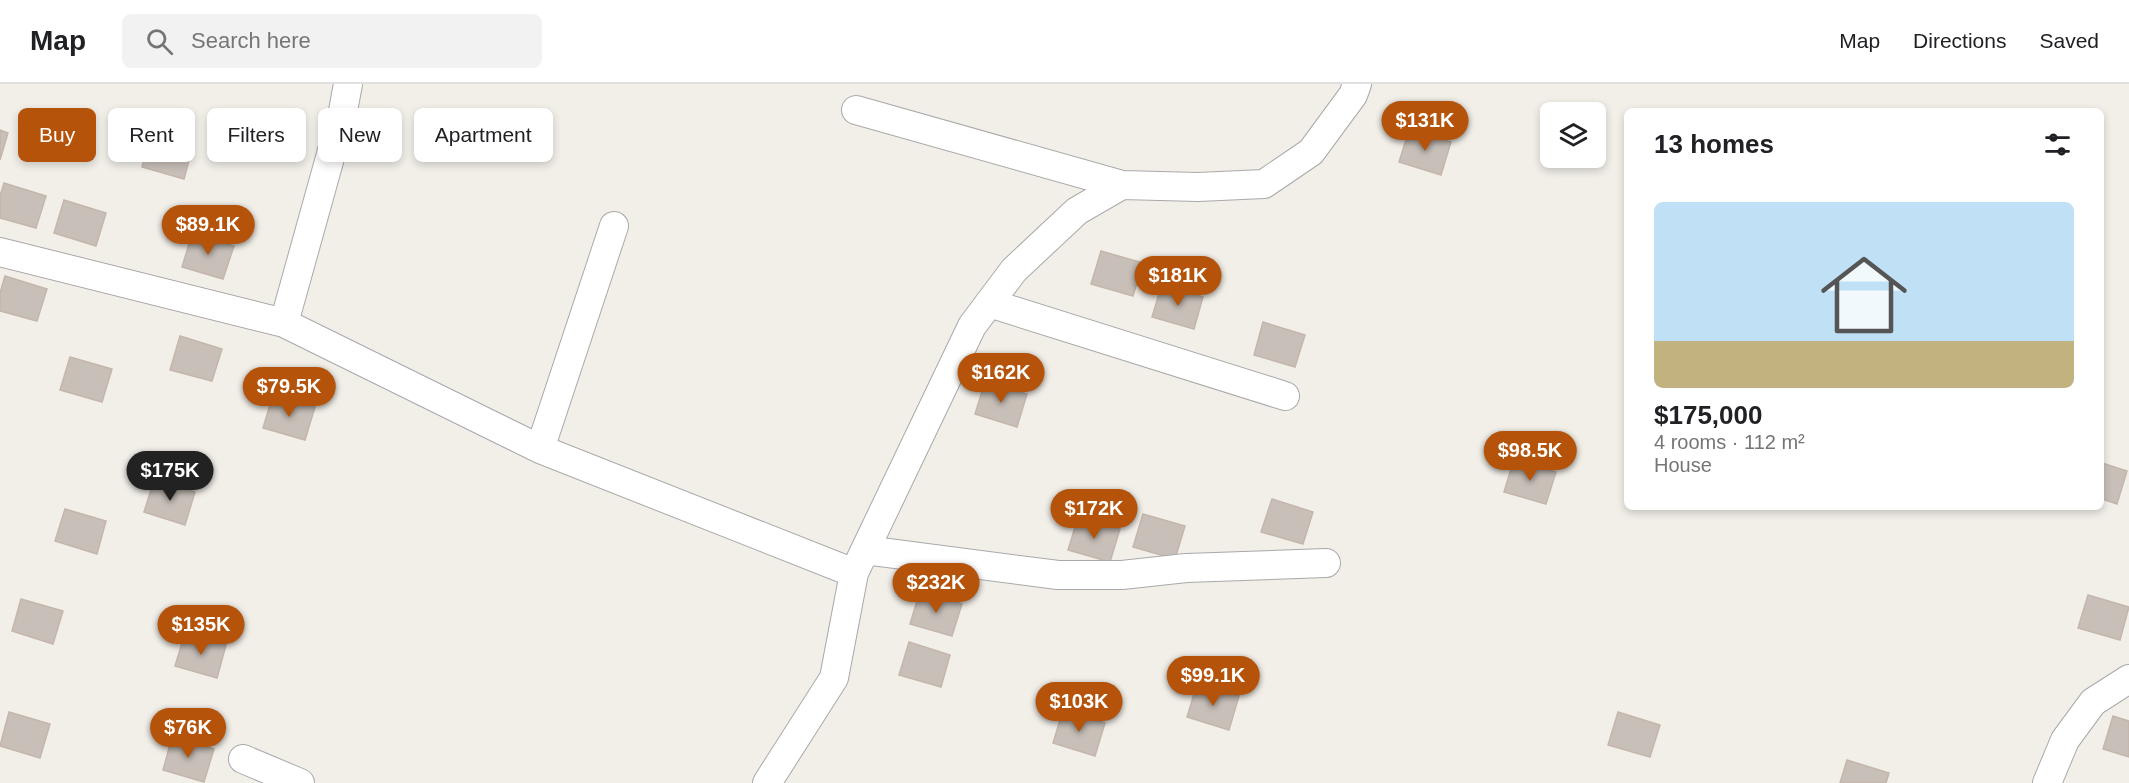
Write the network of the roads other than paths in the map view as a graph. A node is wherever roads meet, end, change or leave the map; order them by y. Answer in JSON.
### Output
{"nodes":[{"id":1,"x":348,"y":84,"type":"edge"},
{"id":2,"x":1357,"y":84,"type":"edge"},
{"id":3,"x":856,"y":110,"type":"dead end"},
{"id":4,"x":1122,"y":185,"type":"junction"},
{"id":5,"x":614,"y":226,"type":"dead end"},
{"id":6,"x":0,"y":252,"type":"edge"},
{"id":7,"x":989,"y":303,"type":"junction"},
{"id":8,"x":284,"y":323,"type":"junction"},
{"id":9,"x":1285,"y":396,"type":"dead end"},
{"id":10,"x":540,"y":449,"type":"junction"},
{"id":11,"x":860,"y":561,"type":"junction"},
{"id":12,"x":1326,"y":563,"type":"dead end"},
{"id":13,"x":2129,"y":679,"type":"edge"},
{"id":14,"x":243,"y":759,"type":"dead end"},
{"id":15,"x":300,"y":783,"type":"edge"},
{"id":16,"x":767,"y":783,"type":"edge"},
{"id":17,"x":2047,"y":783,"type":"edge"}],
"edges":[{"from":1,"to":8,"type":"street"},
{"from":2,"to":4,"type":"street"},
{"from":3,"to":4,"type":"street"},
{"from":4,"to":7,"type":"street"},
{"from":5,"to":10,"type":"street"},
{"from":6,"to":8,"type":"street"},
{"from":7,"to":9,"type":"street"},
{"from":7,"to":11,"type":"street"},
{"from":8,"to":10,"type":"street"},
{"from":10,"to":11,"type":"street"},
{"from":11,"to":12,"type":"street"},
{"from":11,"to":16,"type":"street"},
{"from":13,"to":17,"type":"street"},
{"from":14,"to":15,"type":"street"}]}
